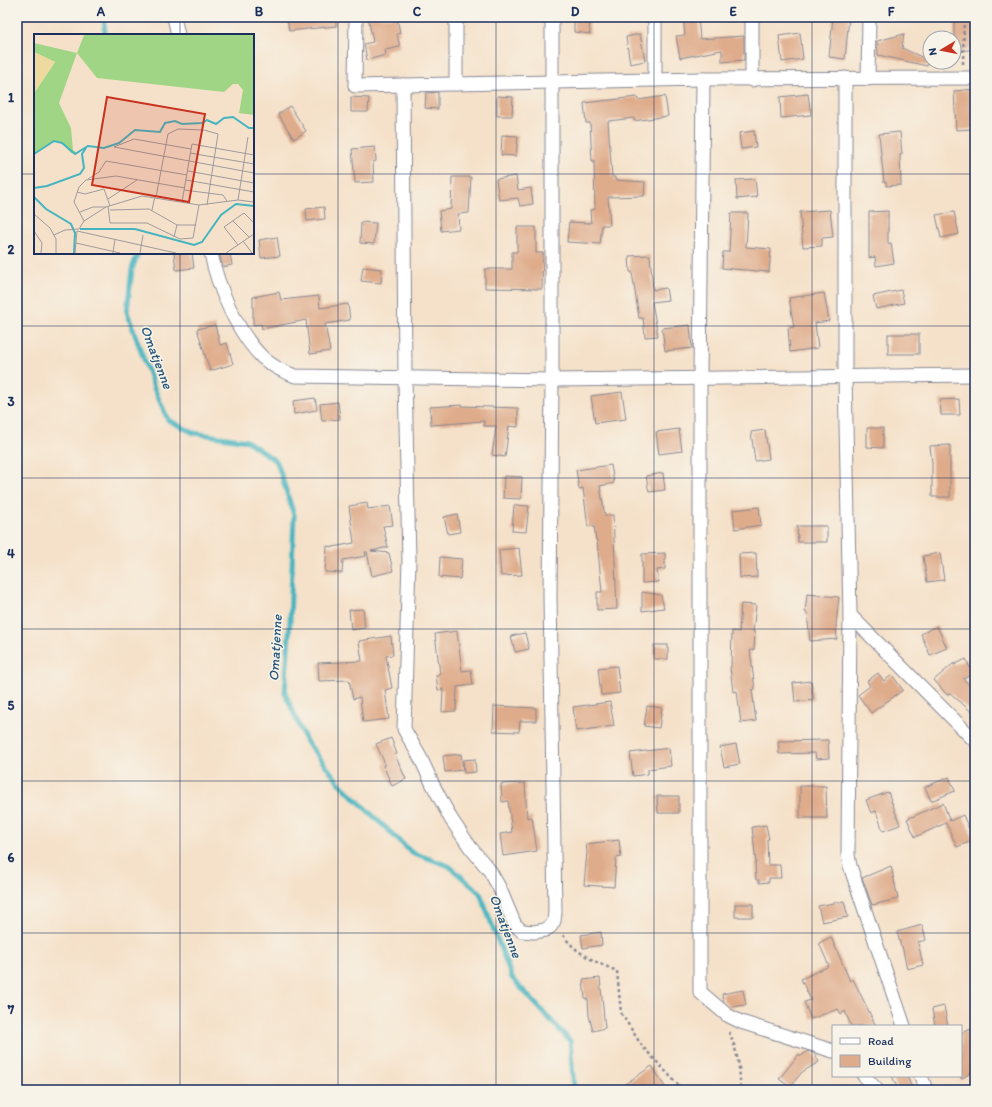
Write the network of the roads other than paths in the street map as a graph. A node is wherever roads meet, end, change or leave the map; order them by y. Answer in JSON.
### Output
{"nodes":[{"id":1,"x":174,"y":17,"type":"edge"},
{"id":2,"x":356,"y":17,"type":"edge"},
{"id":3,"x":456,"y":17,"type":"edge"},
{"id":4,"x":552,"y":17,"type":"edge"},
{"id":5,"x":655,"y":17,"type":"edge"},
{"id":6,"x":752,"y":17,"type":"edge"},
{"id":7,"x":869,"y":17,"type":"edge"},
{"id":8,"x":178,"y":34,"type":"edge"},
{"id":9,"x":845,"y":78,"type":"junction"},
{"id":10,"x":868,"y":78,"type":"junction"},
{"id":11,"x":969,"y":78,"type":"edge"},
{"id":12,"x":703,"y":79,"type":"junction"},
{"id":13,"x":655,"y":80,"type":"junction"},
{"id":14,"x":752,"y":80,"type":"junction"},
{"id":15,"x":553,"y":82,"type":"junction"},
{"id":16,"x":456,"y":84,"type":"junction"},
{"id":17,"x":403,"y":85,"type":"junction"},
{"id":18,"x":210,"y":254,"type":"edge"},
{"id":19,"x":975,"y":374,"type":"edge"},
{"id":20,"x":846,"y":376,"type":"junction"},
{"id":21,"x":405,"y":378,"type":"junction"},
{"id":22,"x":700,"y":378,"type":"junction"},
{"id":23,"x":552,"y":380,"type":"junction"},
{"id":24,"x":850,"y":615,"type":"junction"},
{"id":25,"x":975,"y":741,"type":"edge"},
{"id":26,"x":904,"y":1025,"type":"edge"},
{"id":27,"x":832,"y":1051,"type":"edge"},
{"id":28,"x":865,"y":1077,"type":"edge"},
{"id":29,"x":922,"y":1077,"type":"edge"},
{"id":30,"x":877,"y":1090,"type":"edge"},
{"id":31,"x":926,"y":1090,"type":"edge"}],
"edges":[{"from":1,"to":8,"type":"street"},
{"from":2,"to":17,"type":"street"},
{"from":3,"to":16,"type":"street"},
{"from":4,"to":15,"type":"street"},
{"from":5,"to":13,"type":"street"},
{"from":6,"to":14,"type":"street"},
{"from":7,"to":10,"type":"street"},
{"from":9,"to":10,"type":"street"},
{"from":9,"to":14,"type":"street"},
{"from":9,"to":20,"type":"street"},
{"from":10,"to":11,"type":"street"},
{"from":12,"to":13,"type":"street"},
{"from":12,"to":14,"type":"street"},
{"from":12,"to":22,"type":"street"},
{"from":13,"to":15,"type":"street"},
{"from":15,"to":16,"type":"street"},
{"from":15,"to":23,"type":"street"},
{"from":16,"to":17,"type":"street"},
{"from":17,"to":21,"type":"street"},
{"from":18,"to":21,"type":"street"},
{"from":19,"to":20,"type":"street"},
{"from":20,"to":22,"type":"street"},
{"from":20,"to":24,"type":"street"},
{"from":21,"to":23,"type":"street"},
{"from":21,"to":23,"type":"street"},
{"from":22,"to":23,"type":"street"},
{"from":22,"to":27,"type":"street"},
{"from":24,"to":25,"type":"street"},
{"from":24,"to":26,"type":"street"},
{"from":28,"to":30,"type":"street"},
{"from":29,"to":31,"type":"street"}]}
